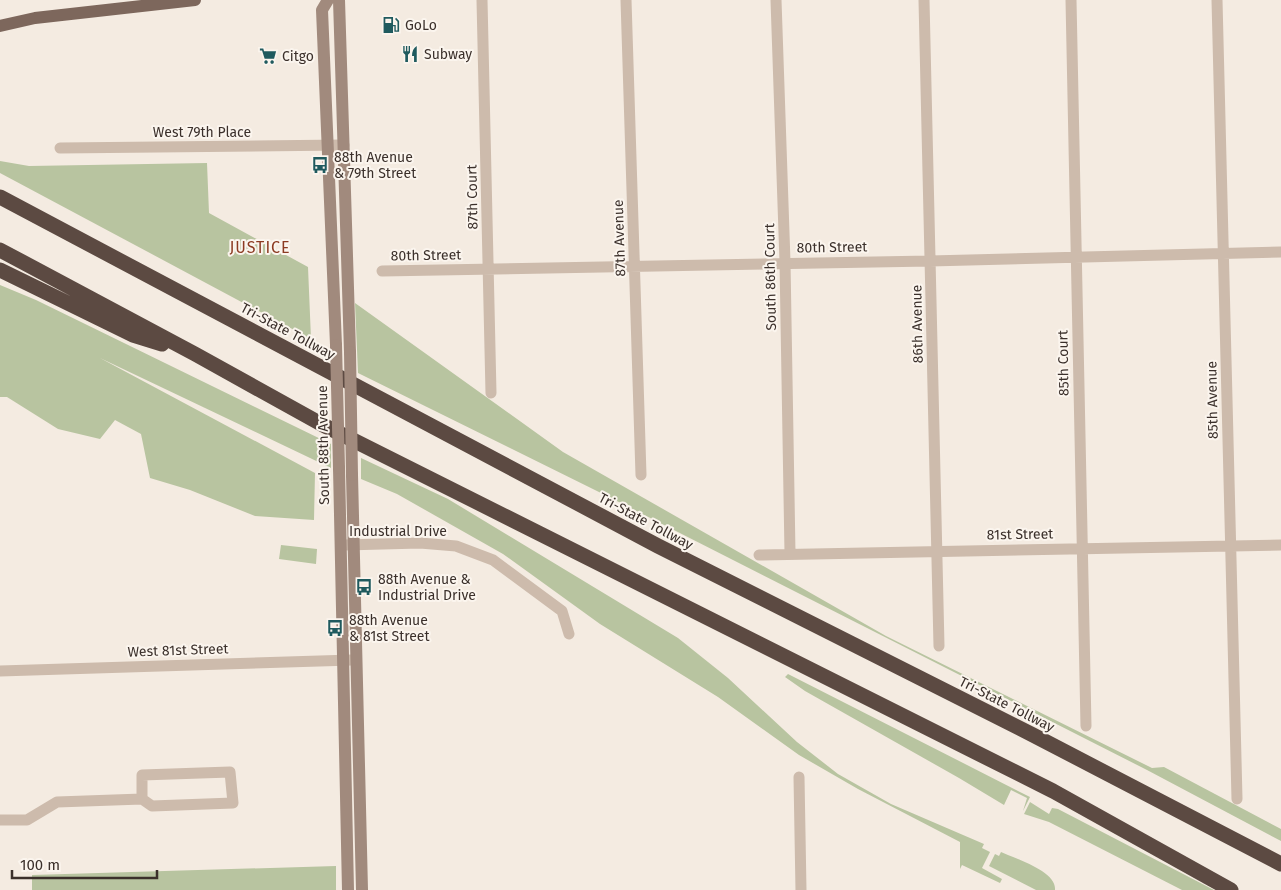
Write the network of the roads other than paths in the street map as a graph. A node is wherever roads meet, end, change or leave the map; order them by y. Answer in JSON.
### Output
{"nodes":[{"id":1,"x":196,"y":0,"type":"edge"},
{"id":2,"x":328,"y":0,"type":"edge"},
{"id":3,"x":340,"y":0,"type":"edge"},
{"id":4,"x":482,"y":0,"type":"edge"},
{"id":5,"x":626,"y":0,"type":"edge"},
{"id":6,"x":776,"y":0,"type":"edge"},
{"id":7,"x":924,"y":0,"type":"edge"},
{"id":8,"x":1071,"y":0,"type":"edge"},
{"id":9,"x":1217,"y":0,"type":"edge"},
{"id":10,"x":0,"y":26,"type":"edge"},
{"id":11,"x":344,"y":144,"type":"junction"},
{"id":12,"x":326,"y":146,"type":"junction"},
{"id":13,"x":60,"y":148,"type":"dead end"},
{"id":14,"x":0,"y":197,"type":"edge"},
{"id":15,"x":0,"y":250,"type":"edge"},
{"id":16,"x":1281,"y":252,"type":"edge"},
{"id":17,"x":1224,"y":253,"type":"junction"},
{"id":18,"x":1076,"y":258,"type":"junction"},
{"id":19,"x":930,"y":261,"type":"junction"},
{"id":20,"x":785,"y":262,"type":"junction"},
{"id":21,"x":635,"y":267,"type":"junction"},
{"id":22,"x":488,"y":268,"type":"junction"},
{"id":23,"x":0,"y":270,"type":"edge"},
{"id":24,"x":382,"y":271,"type":"dead end"},
{"id":25,"x":195,"y":354,"type":"junction"},
{"id":26,"x":491,"y":393,"type":"dead end"},
{"id":27,"x":641,"y":475,"type":"dead end"},
{"id":28,"x":347,"y":545,"type":"junction"},
{"id":29,"x":1281,"y":545,"type":"edge"},
{"id":30,"x":1231,"y":546,"type":"junction"},
{"id":31,"x":1081,"y":548,"type":"junction"},
{"id":32,"x":937,"y":551,"type":"junction"},
{"id":33,"x":790,"y":553,"type":"junction"},
{"id":34,"x":759,"y":554,"type":"dead end"},
{"id":35,"x":569,"y":634,"type":"dead end"},
{"id":36,"x":939,"y":646,"type":"dead end"},
{"id":37,"x":350,"y":660,"type":"junction"},
{"id":38,"x":0,"y":671,"type":"edge"},
{"id":39,"x":1086,"y":726,"type":"dead end"},
{"id":40,"x":798,"y":777,"type":"dead end"},
{"id":41,"x":142,"y":799,"type":"junction"},
{"id":42,"x":1237,"y":799,"type":"dead end"},
{"id":43,"x":0,"y":820,"type":"edge"},
{"id":44,"x":1281,"y":864,"type":"edge"},
{"id":45,"x":348,"y":890,"type":"edge"},
{"id":46,"x":362,"y":890,"type":"edge"},
{"id":47,"x":801,"y":890,"type":"edge"},
{"id":48,"x":1231,"y":890,"type":"edge"}],
"edges":[{"from":1,"to":10,"type":"main road"},
{"from":2,"to":12,"type":"street","name":"South 88th Avenue"},
{"from":3,"to":11,"type":"street","name":"South 88th Avenue"},
{"from":4,"to":22,"type":"street","name":"87th Court"},
{"from":5,"to":21,"type":"street","name":"87th Avenue"},
{"from":6,"to":20,"type":"street","name":"South 86th Court"},
{"from":7,"to":19,"type":"street","name":"86th Avenue"},
{"from":8,"to":18,"type":"street","name":"85th Court"},
{"from":9,"to":17,"type":"street","name":"85th Avenue"},
{"from":11,"to":12,"type":"street","name":"West 79th Place"},
{"from":11,"to":28,"type":"street","name":"South 88th Avenue","bridge":true},
{"from":12,"to":13,"type":"street","name":"West 79th Place"},
{"from":12,"to":28,"type":"street","name":"South 88th Avenue","bridge":true},
{"from":14,"to":44,"type":"highway","name":"Tri-State Tollway"},
{"from":15,"to":25,"type":"highway"},
{"from":16,"to":17,"type":"street","name":"80th Street"},
{"from":17,"to":18,"type":"street","name":"80th Street"},
{"from":17,"to":30,"type":"street","name":"85th Avenue"},
{"from":18,"to":19,"type":"street","name":"80th Street"},
{"from":18,"to":31,"type":"street","name":"85th Court"},
{"from":19,"to":20,"type":"street","name":"80th Street"},
{"from":19,"to":32,"type":"street","name":"86th Avenue"},
{"from":20,"to":21,"type":"street","name":"80th Street"},
{"from":20,"to":33,"type":"street","name":"South 86th Court"},
{"from":21,"to":22,"type":"street","name":"80th Street"},
{"from":21,"to":27,"type":"street","name":"87th Avenue"},
{"from":22,"to":24,"type":"street","name":"80th Street"},
{"from":22,"to":26,"type":"street","name":"87th Court"},
{"from":23,"to":25,"type":"highway"},
{"from":25,"to":48,"type":"highway"},
{"from":28,"to":35,"type":"street","name":"Industrial Drive"},
{"from":28,"to":37,"type":"street","name":"South 88th Avenue"},
{"from":29,"to":30,"type":"street","name":"81st Street"},
{"from":30,"to":31,"type":"street","name":"81st Street"},
{"from":30,"to":42,"type":"street","name":"85th Avenue"},
{"from":31,"to":32,"type":"street","name":"81st Street"},
{"from":31,"to":39,"type":"street","name":"85th Court"},
{"from":32,"to":33,"type":"street","name":"81st Street"},
{"from":32,"to":36,"type":"street","name":"86th Avenue"},
{"from":33,"to":34,"type":"street","name":"81st Street"},
{"from":37,"to":38,"type":"street","name":"West 81st Street"},
{"from":37,"to":45,"type":"street","name":"South 88th Avenue"},
{"from":37,"to":46,"type":"street","name":"South 88th Avenue"},
{"from":40,"to":47,"type":"street"},
{"from":41,"to":41,"type":"street"},
{"from":41,"to":43,"type":"street"}]}
